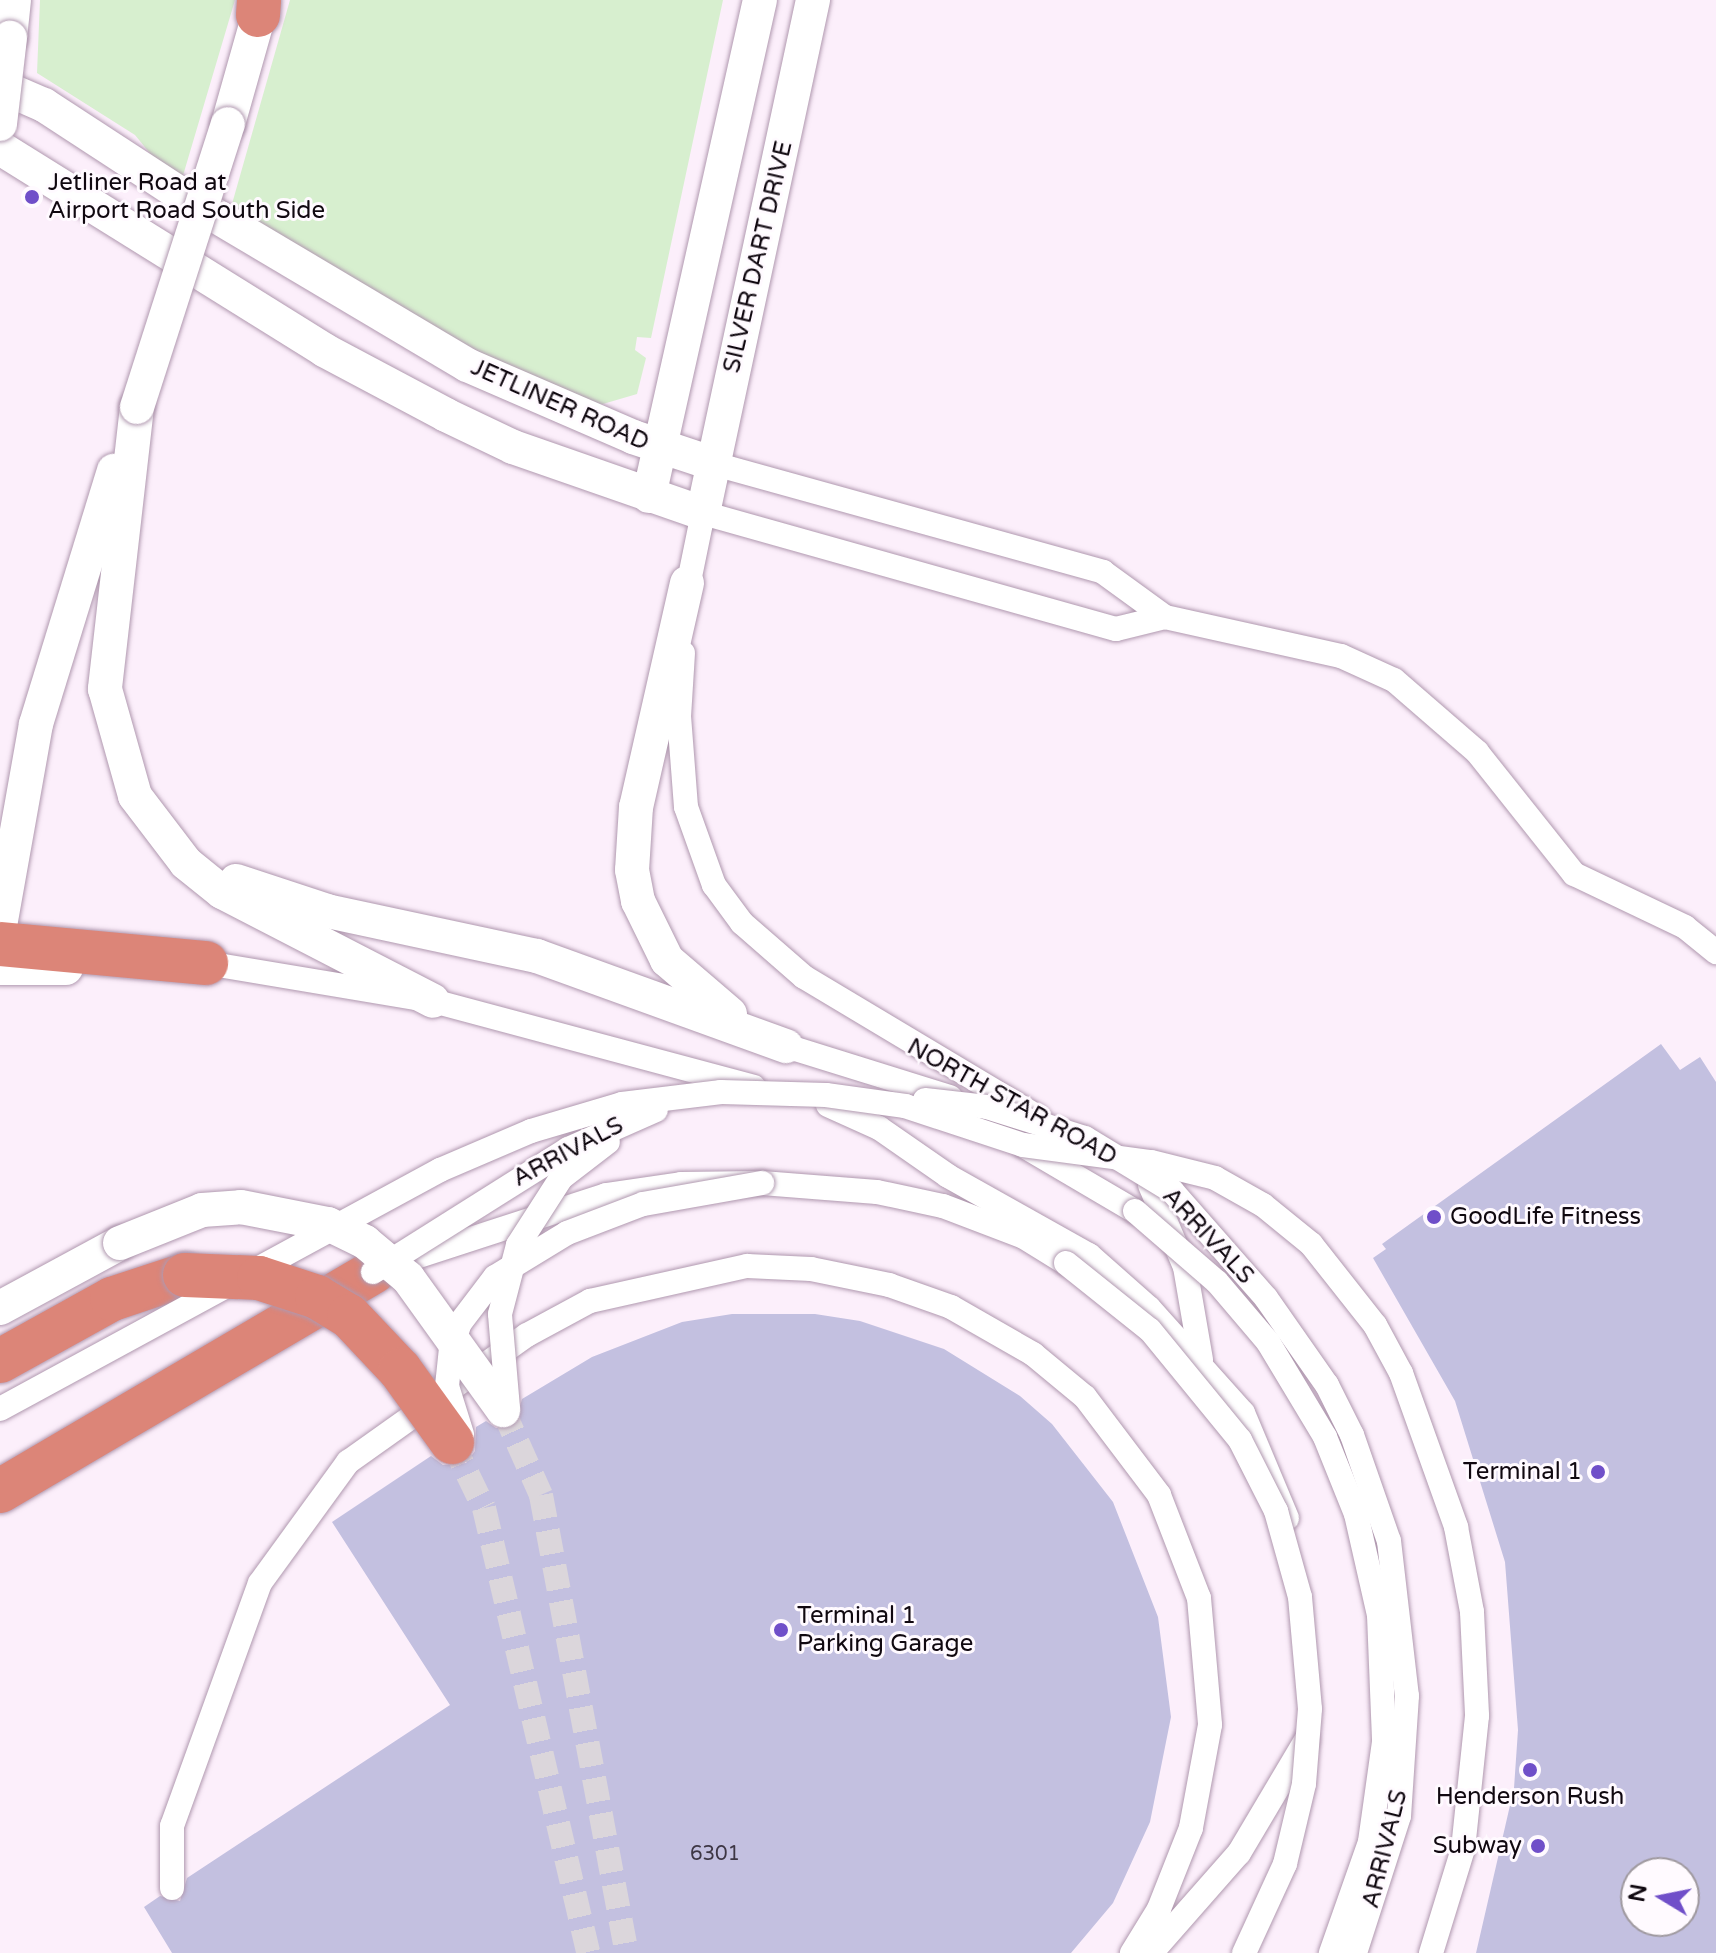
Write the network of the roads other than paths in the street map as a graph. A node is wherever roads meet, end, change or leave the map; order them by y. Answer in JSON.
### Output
{"nodes":[{"id":1,"x":14,"y":0,"type":"edge"},
{"id":2,"x":760,"y":0,"type":"edge"},
{"id":3,"x":813,"y":0,"type":"edge"},
{"id":4,"x":260,"y":5,"type":"edge"},
{"id":5,"x":0,"y":86,"type":"edge"},
{"id":6,"x":0,"y":124,"type":"edge"},
{"id":7,"x":0,"y":148,"type":"edge"},
{"id":8,"x":467,"y":365,"type":"junction"},
{"id":9,"x":137,"y":407,"type":"junction"},
{"id":10,"x":446,"y":415,"type":"junction"},
{"id":11,"x":659,"y":448,"type":"junction"},
{"id":12,"x":711,"y":463,"type":"junction"},
{"id":13,"x":649,"y":496,"type":"junction"},
{"id":14,"x":703,"y":513,"type":"junction"},
{"id":15,"x":687,"y":583,"type":"junction"},
{"id":16,"x":1165,"y":617,"type":"junction"},
{"id":17,"x":156,"y":829,"type":"junction"},
{"id":18,"x":0,"y":926,"type":"edge"},
{"id":19,"x":0,"y":944,"type":"edge"},
{"id":20,"x":1716,"y":952,"type":"edge"},
{"id":21,"x":206,"y":963,"type":"junction"},
{"id":22,"x":0,"y":968,"type":"edge"},
{"id":23,"x":433,"y":1001,"type":"junction"},
{"id":24,"x":786,"y":1046,"type":"junction"},
{"id":25,"x":770,"y":1092,"type":"junction"},
{"id":26,"x":828,"y":1105,"type":"junction"},
{"id":27,"x":987,"y":1107,"type":"junction"},
{"id":28,"x":1076,"y":1137,"type":"junction"},
{"id":29,"x":1023,"y":1145,"type":"junction"},
{"id":30,"x":762,"y":1183,"type":"junction"},
{"id":31,"x":1150,"y":1185,"type":"junction"},
{"id":32,"x":373,"y":1272,"type":"junction"},
{"id":33,"x":0,"y":1308,"type":"edge"},
{"id":34,"x":1201,"y":1360,"type":"junction"},
{"id":35,"x":0,"y":1361,"type":"edge"},
{"id":36,"x":0,"y":1409,"type":"edge"},
{"id":37,"x":505,"y":1409,"type":"joint"},
{"id":38,"x":457,"y":1439,"type":"joint"},
{"id":39,"x":0,"y":1491,"type":"edge"},
{"id":40,"x":1316,"y":1714,"type":"junction"},
{"id":41,"x":172,"y":1888,"type":"dead end"},
{"id":42,"x":1132,"y":1953,"type":"edge"},
{"id":43,"x":1151,"y":1953,"type":"edge"},
{"id":44,"x":1244,"y":1953,"type":"edge"},
{"id":45,"x":1255,"y":1953,"type":"edge"},
{"id":46,"x":1331,"y":1953,"type":"edge"},
{"id":47,"x":1352,"y":1953,"type":"edge"},
{"id":48,"x":1431,"y":1953,"type":"edge"}],
"edges":[{"from":1,"to":6,"type":"street","bridge":true},
{"from":2,"to":11,"type":"street"},
{"from":3,"to":12,"type":"street","name":"SILVER DART DRIVE"},
{"from":4,"to":9,"type":"street","bridge":true},
{"from":5,"to":8,"type":"street","name":"JETLINER ROAD"},
{"from":7,"to":10,"type":"street","name":"JETLINER ROAD"},
{"from":8,"to":10,"type":"street"},
{"from":8,"to":11,"type":"street","name":"JETLINER ROAD"},
{"from":9,"to":17,"type":"street"},
{"from":9,"to":18,"type":"street"},
{"from":10,"to":13,"type":"street","name":"JETLINER ROAD"},
{"from":11,"to":12,"type":"street","name":"JETLINER ROAD"},
{"from":11,"to":13,"type":"street"},
{"from":12,"to":14,"type":"street","name":"SILVER DART DRIVE"},
{"from":12,"to":16,"type":"street","name":"JETLINER ROAD"},
{"from":13,"to":14,"type":"street","name":"JETLINER ROAD"},
{"from":14,"to":15,"type":"street","name":"NORTH STAR ROAD"},
{"from":14,"to":16,"type":"street","name":"JETLINER ROAD"},
{"from":15,"to":24,"type":"street"},
{"from":15,"to":28,"type":"street","name":"NORTH STAR ROAD"},
{"from":16,"to":20,"type":"street","name":"JETLINER ROAD"},
{"from":17,"to":23,"type":"street"},
{"from":17,"to":24,"type":"street"},
{"from":19,"to":21,"type":"highway"},
{"from":21,"to":22,"type":"street"},
{"from":21,"to":23,"type":"street"},
{"from":23,"to":26,"type":"street"},
{"from":24,"to":27,"type":"street","bridge":true},
{"from":25,"to":29,"type":"street","bridge":true},
{"from":25,"to":36,"type":"street","bridge":true},
{"from":25,"to":37,"type":"street","bridge":true},
{"from":26,"to":28,"type":"street"},
{"from":26,"to":34,"type":"street"},
{"from":27,"to":32,"type":"street","name":"ARRIVALS","bridge":true},
{"from":27,"to":47,"type":"street","name":"ARRIVALS","bridge":true},
{"from":28,"to":31,"type":"street","name":"NORTH STAR ROAD"},
{"from":29,"to":46,"type":"street","bridge":true},
{"from":29,"to":48,"type":"street","bridge":true},
{"from":30,"to":32,"type":"street","bridge":true},
{"from":30,"to":38,"type":"street","bridge":true},
{"from":30,"to":44,"type":"street","bridge":true},
{"from":31,"to":34,"type":"street"},
{"from":31,"to":47,"type":"street","name":"NORTH STAR ROAD"},
{"from":32,"to":39,"type":"highway"},
{"from":33,"to":37,"type":"street","bridge":true},
{"from":34,"to":40,"type":"street"},
{"from":35,"to":38,"type":"highway","bridge":true},
{"from":40,"to":43,"type":"street"},
{"from":40,"to":45,"type":"street"},
{"from":41,"to":42,"type":"street"}]}
